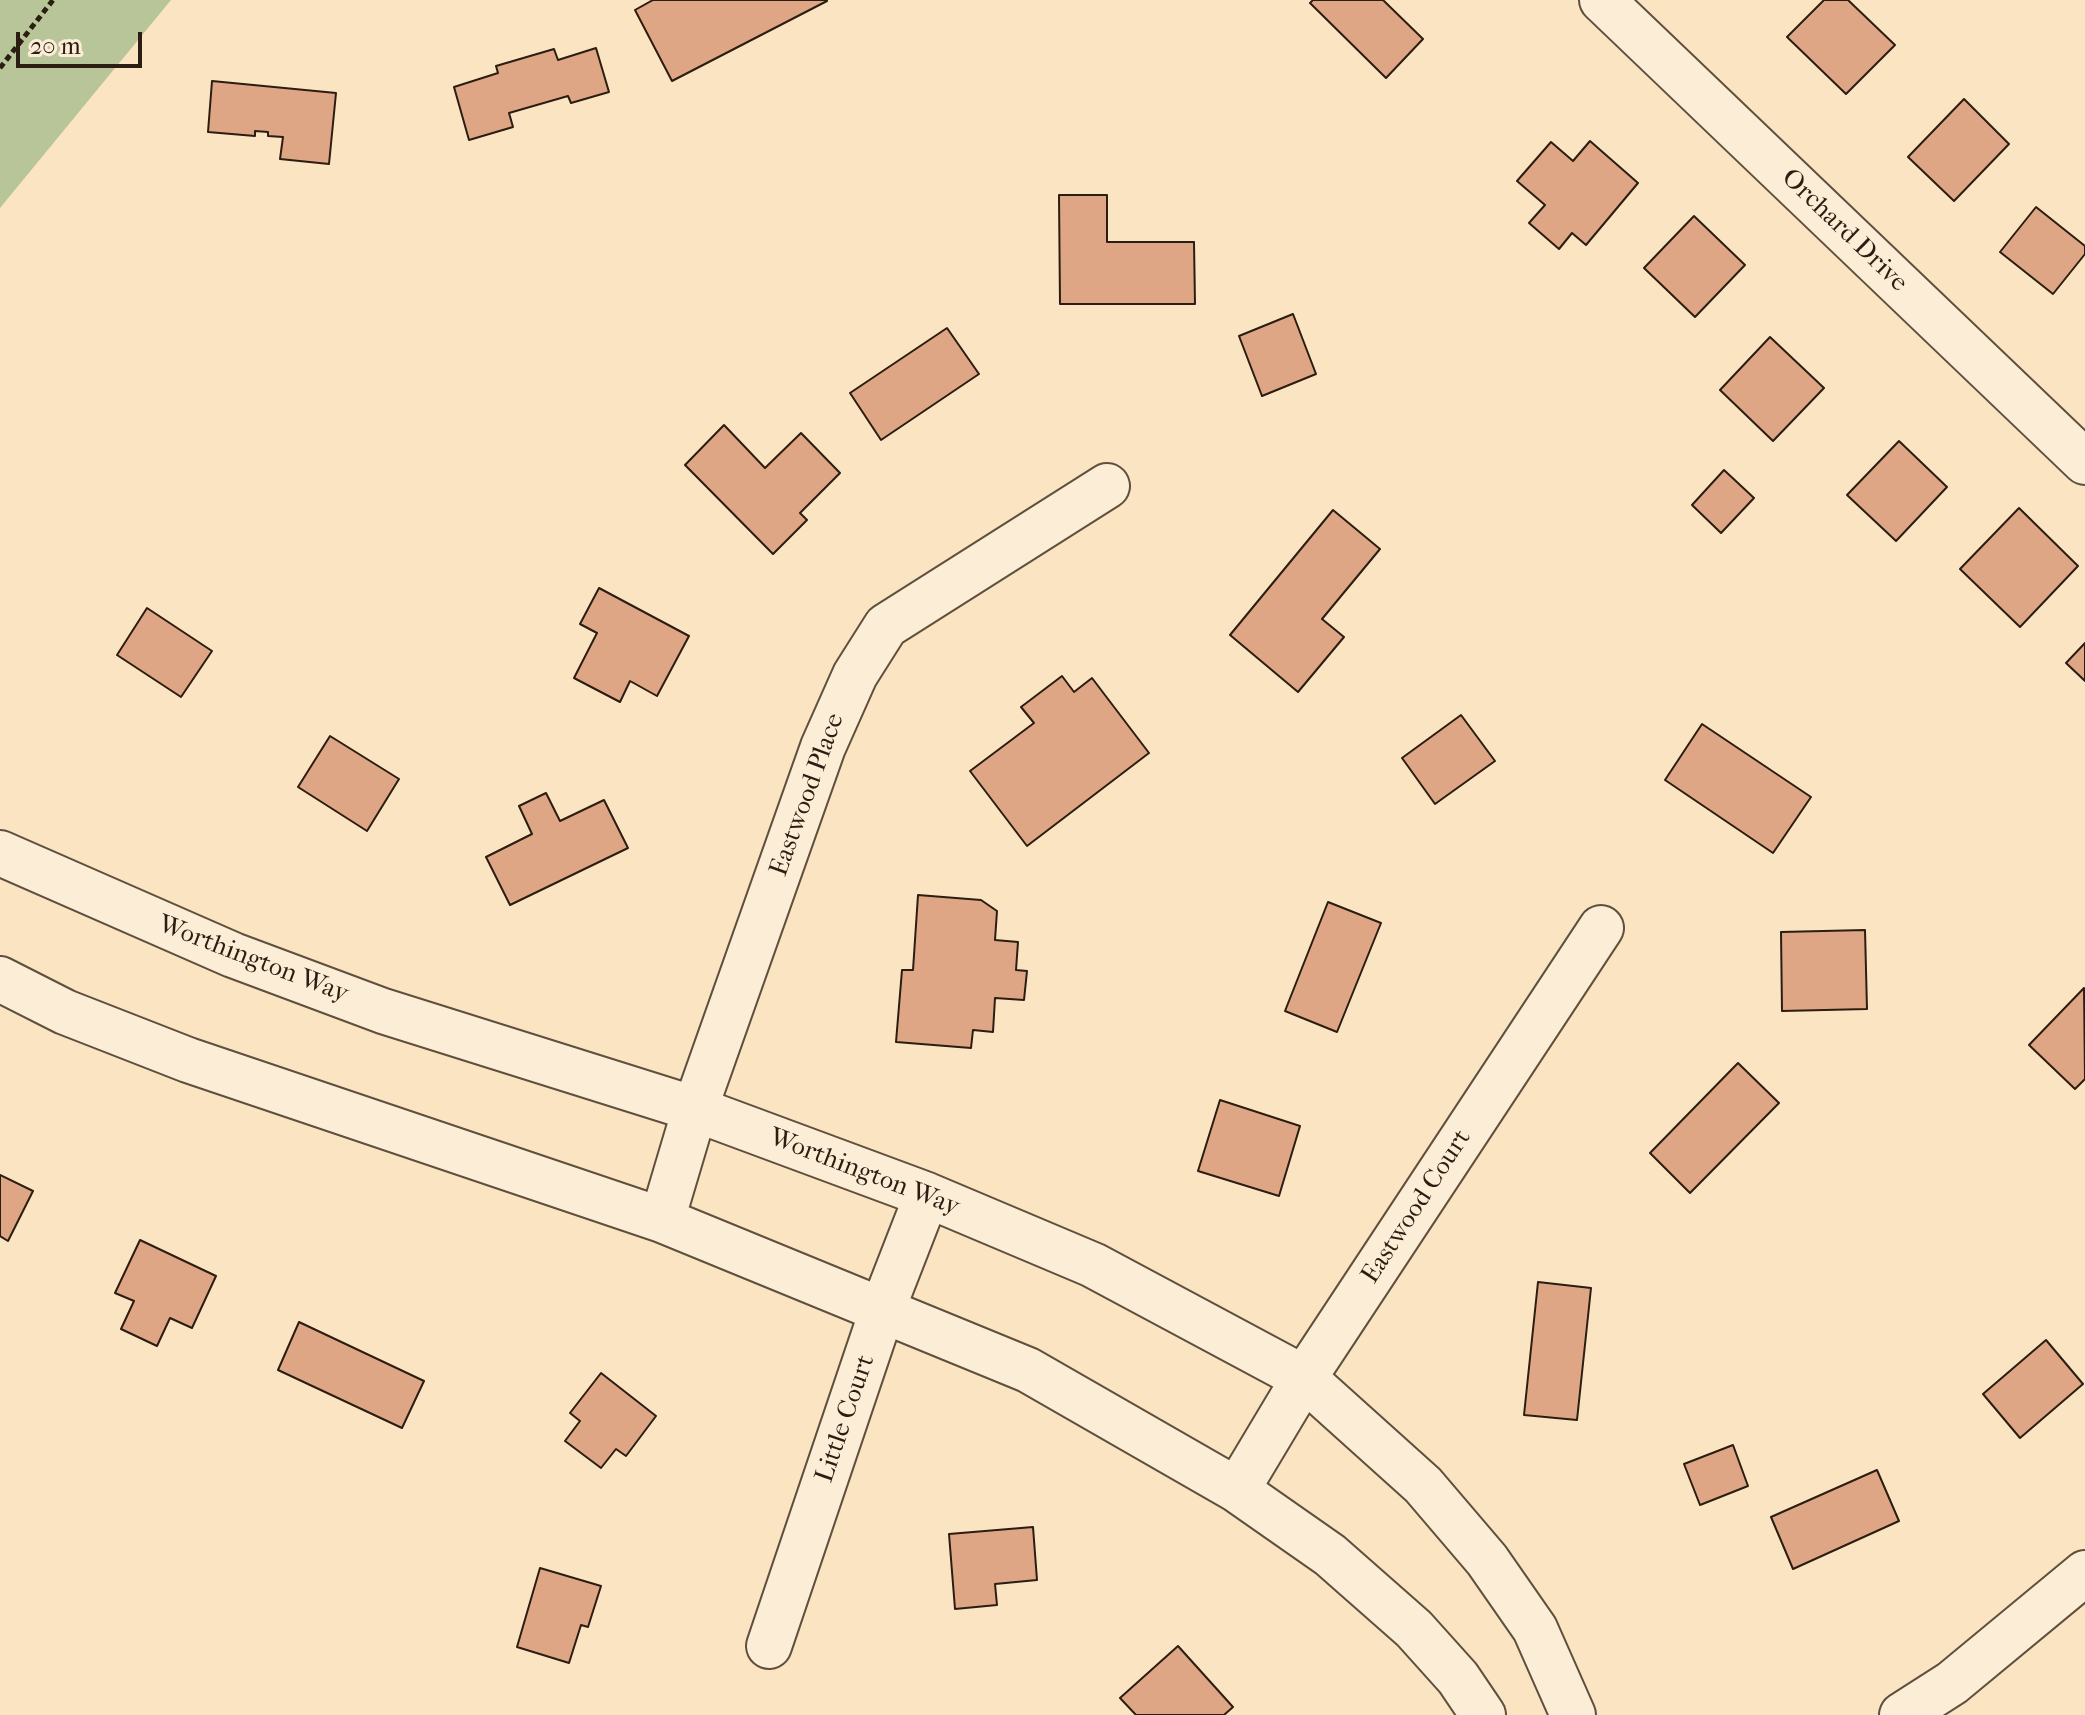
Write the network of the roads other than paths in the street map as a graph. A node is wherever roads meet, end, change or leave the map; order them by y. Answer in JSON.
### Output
{"nodes":[{"id":1,"x":1602,"y":0,"type":"edge"},
{"id":2,"x":2085,"y":462,"type":"edge"},
{"id":3,"x":1107,"y":486,"type":"dead end"},
{"id":4,"x":0,"y":853,"type":"edge"},
{"id":5,"x":1601,"y":928,"type":"dead end"},
{"id":6,"x":0,"y":979,"type":"edge"},
{"id":7,"x":695,"y":1109,"type":"junction"},
{"id":8,"x":927,"y":1195,"type":"junction"},
{"id":9,"x":662,"y":1220,"type":"junction"},
{"id":10,"x":883,"y":1308,"type":"junction"},
{"id":11,"x":1304,"y":1378,"type":"junction"},
{"id":12,"x":1237,"y":1490,"type":"junction"},
{"id":13,"x":2085,"y":1573,"type":"edge"},
{"id":14,"x":769,"y":1646,"type":"dead end"},
{"id":15,"x":1483,"y":1715,"type":"edge"},
{"id":16,"x":1573,"y":1715,"type":"edge"},
{"id":17,"x":1902,"y":1715,"type":"edge"}],
"edges":[{"from":1,"to":2,"type":"street","name":"Orchard Drive"},
{"from":3,"to":7,"type":"street","name":"Eastwood Place"},
{"from":4,"to":7,"type":"street","name":"Worthington Way"},
{"from":5,"to":11,"type":"street","name":"Eastwood Court"},
{"from":6,"to":9,"type":"street"},
{"from":7,"to":8,"type":"street","name":"Worthington Way"},
{"from":7,"to":9,"type":"street","name":"Eastwood Place"},
{"from":8,"to":10,"type":"street","name":"Little Court"},
{"from":8,"to":11,"type":"street","name":"Worthington Way"},
{"from":9,"to":10,"type":"street"},
{"from":10,"to":12,"type":"street"},
{"from":10,"to":14,"type":"street","name":"Little Court"},
{"from":11,"to":12,"type":"street","name":"Eastwood Court"},
{"from":11,"to":16,"type":"street","name":"Worthington Way"},
{"from":12,"to":15,"type":"street"},
{"from":13,"to":17,"type":"street"}]}
